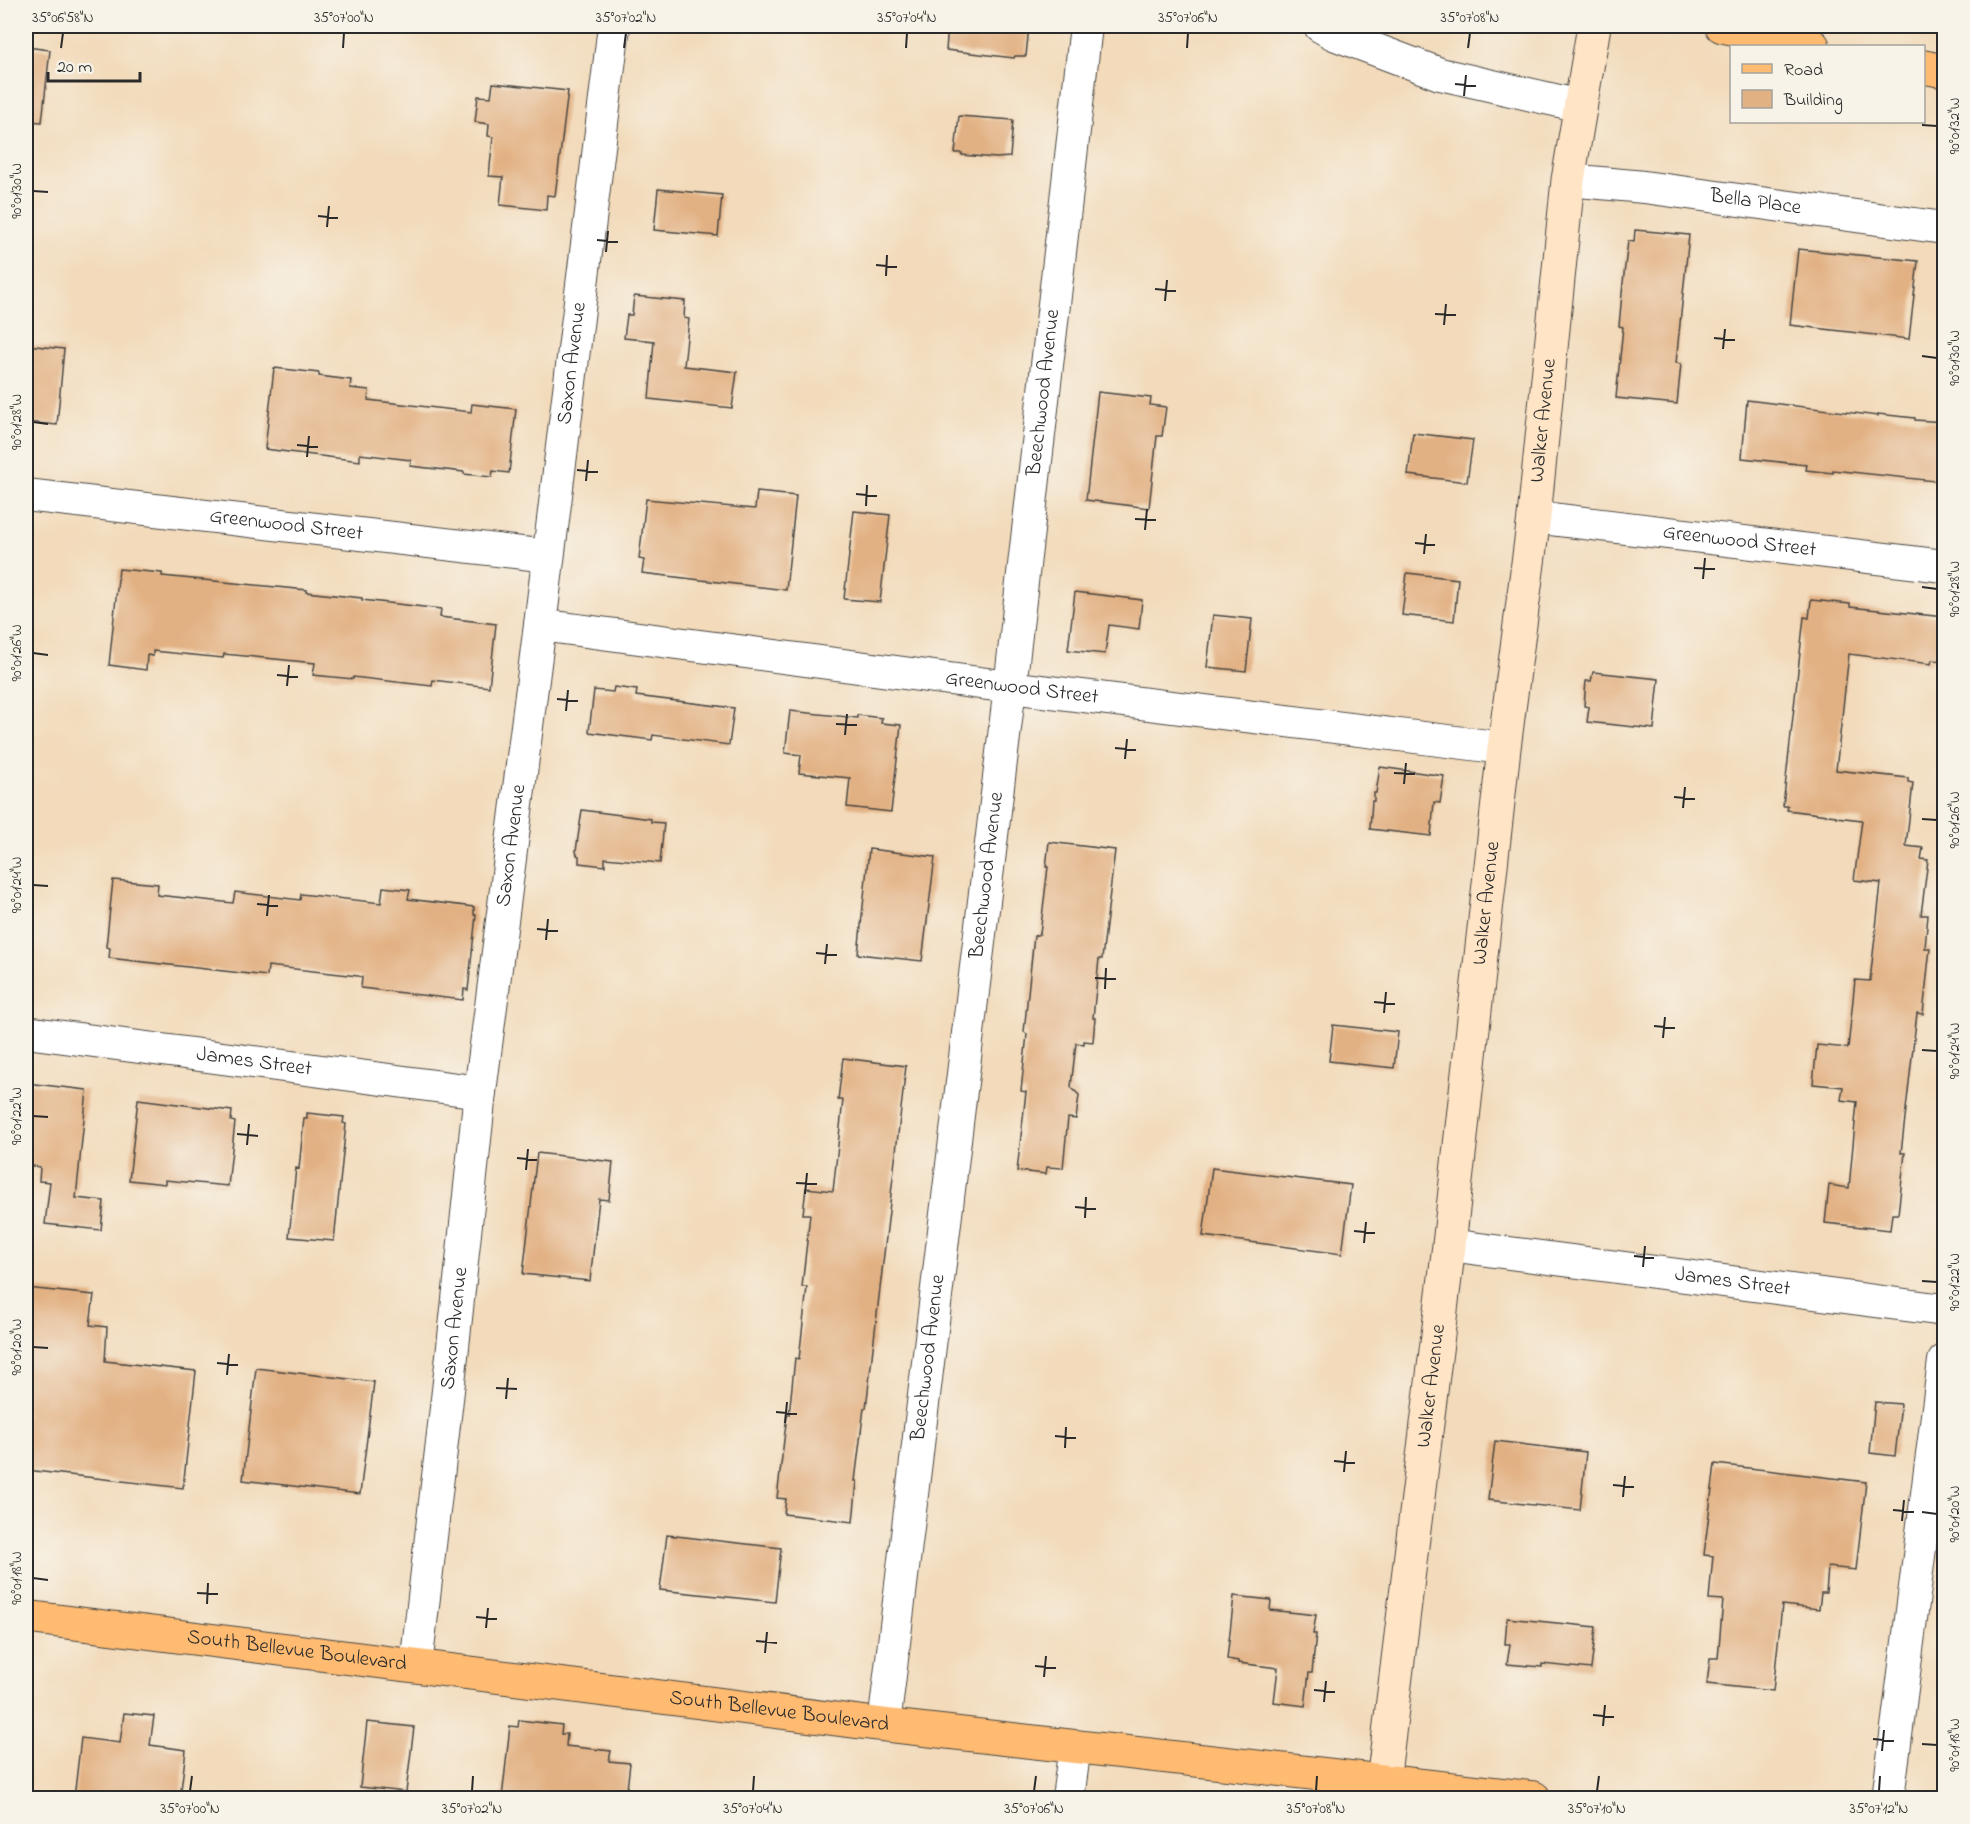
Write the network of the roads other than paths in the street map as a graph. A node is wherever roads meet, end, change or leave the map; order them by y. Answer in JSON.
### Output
{"nodes":[{"id":1,"x":614,"y":26,"type":"edge"},
{"id":2,"x":1086,"y":26,"type":"edge"},
{"id":3,"x":1320,"y":26,"type":"edge"},
{"id":4,"x":1593,"y":26,"type":"edge"},
{"id":5,"x":1722,"y":26,"type":"edge"},
{"id":6,"x":1808,"y":45,"type":"edge"},
{"id":7,"x":1925,"y":67,"type":"edge"},
{"id":8,"x":1944,"y":70,"type":"edge"},
{"id":9,"x":1581,"y":106,"type":"junction"},
{"id":10,"x":1568,"y":180,"type":"junction"},
{"id":11,"x":1944,"y":228,"type":"edge"},
{"id":12,"x":26,"y":495,"type":"edge"},
{"id":13,"x":1534,"y":517,"type":"junction"},
{"id":14,"x":548,"y":556,"type":"junction"},
{"id":15,"x":1944,"y":566,"type":"edge"},
{"id":16,"x":540,"y":625,"type":"junction"},
{"id":17,"x":1010,"y":687,"type":"junction"},
{"id":18,"x":1504,"y":748,"type":"junction"},
{"id":19,"x":26,"y":1032,"type":"edge"},
{"id":20,"x":480,"y":1092,"type":"junction"},
{"id":21,"x":1449,"y":1245,"type":"junction"},
{"id":22,"x":1944,"y":1310,"type":"edge"},
{"id":23,"x":1944,"y":1361,"type":"edge"},
{"id":24,"x":26,"y":1617,"type":"edge"},
{"id":25,"x":416,"y":1666,"type":"junction"},
{"id":26,"x":884,"y":1725,"type":"junction"},
{"id":27,"x":1075,"y":1746,"type":"junction"},
{"id":28,"x":1383,"y":1782,"type":"junction"},
{"id":29,"x":1068,"y":1798,"type":"edge"},
{"id":30,"x":1534,"y":1798,"type":"edge"},
{"id":31,"x":1888,"y":1798,"type":"edge"}],
"edges":[{"from":1,"to":14,"type":"street","name":"Saxon Avenue"},
{"from":2,"to":17,"type":"street","name":"Beechwood Avenue"},
{"from":3,"to":9,"type":"street"},
{"from":4,"to":9,"type":"street","name":"Walker Avenue"},
{"from":5,"to":6,"type":"main road"},
{"from":7,"to":8,"type":"main road"},
{"from":9,"to":10,"type":"street","name":"Walker Avenue"},
{"from":10,"to":11,"type":"street","name":"Bella Place"},
{"from":10,"to":13,"type":"street","name":"Walker Avenue"},
{"from":12,"to":14,"type":"street","name":"Greenwood Street"},
{"from":13,"to":15,"type":"street","name":"Greenwood Street"},
{"from":13,"to":18,"type":"street","name":"Walker Avenue"},
{"from":14,"to":16,"type":"street","name":"Saxon Avenue"},
{"from":16,"to":17,"type":"street","name":"Greenwood Street"},
{"from":16,"to":20,"type":"street","name":"Saxon Avenue"},
{"from":17,"to":18,"type":"street","name":"Greenwood Street"},
{"from":17,"to":26,"type":"street","name":"Beechwood Avenue"},
{"from":18,"to":21,"type":"street","name":"Walker Avenue"},
{"from":19,"to":20,"type":"street","name":"James Street"},
{"from":20,"to":25,"type":"street","name":"Saxon Avenue"},
{"from":21,"to":22,"type":"street","name":"James Street"},
{"from":21,"to":28,"type":"street","name":"Walker Avenue"},
{"from":23,"to":31,"type":"street"},
{"from":24,"to":25,"type":"main road","name":"South Bellevue Boulevard"},
{"from":25,"to":26,"type":"main road","name":"South Bellevue Boulevard"},
{"from":26,"to":27,"type":"main road","name":"South Bellevue Boulevard"},
{"from":27,"to":28,"type":"main road","name":"South Bellevue Boulevard"},
{"from":27,"to":29,"type":"street"},
{"from":28,"to":30,"type":"main road","name":"South Bellevue Boulevard"}]}
